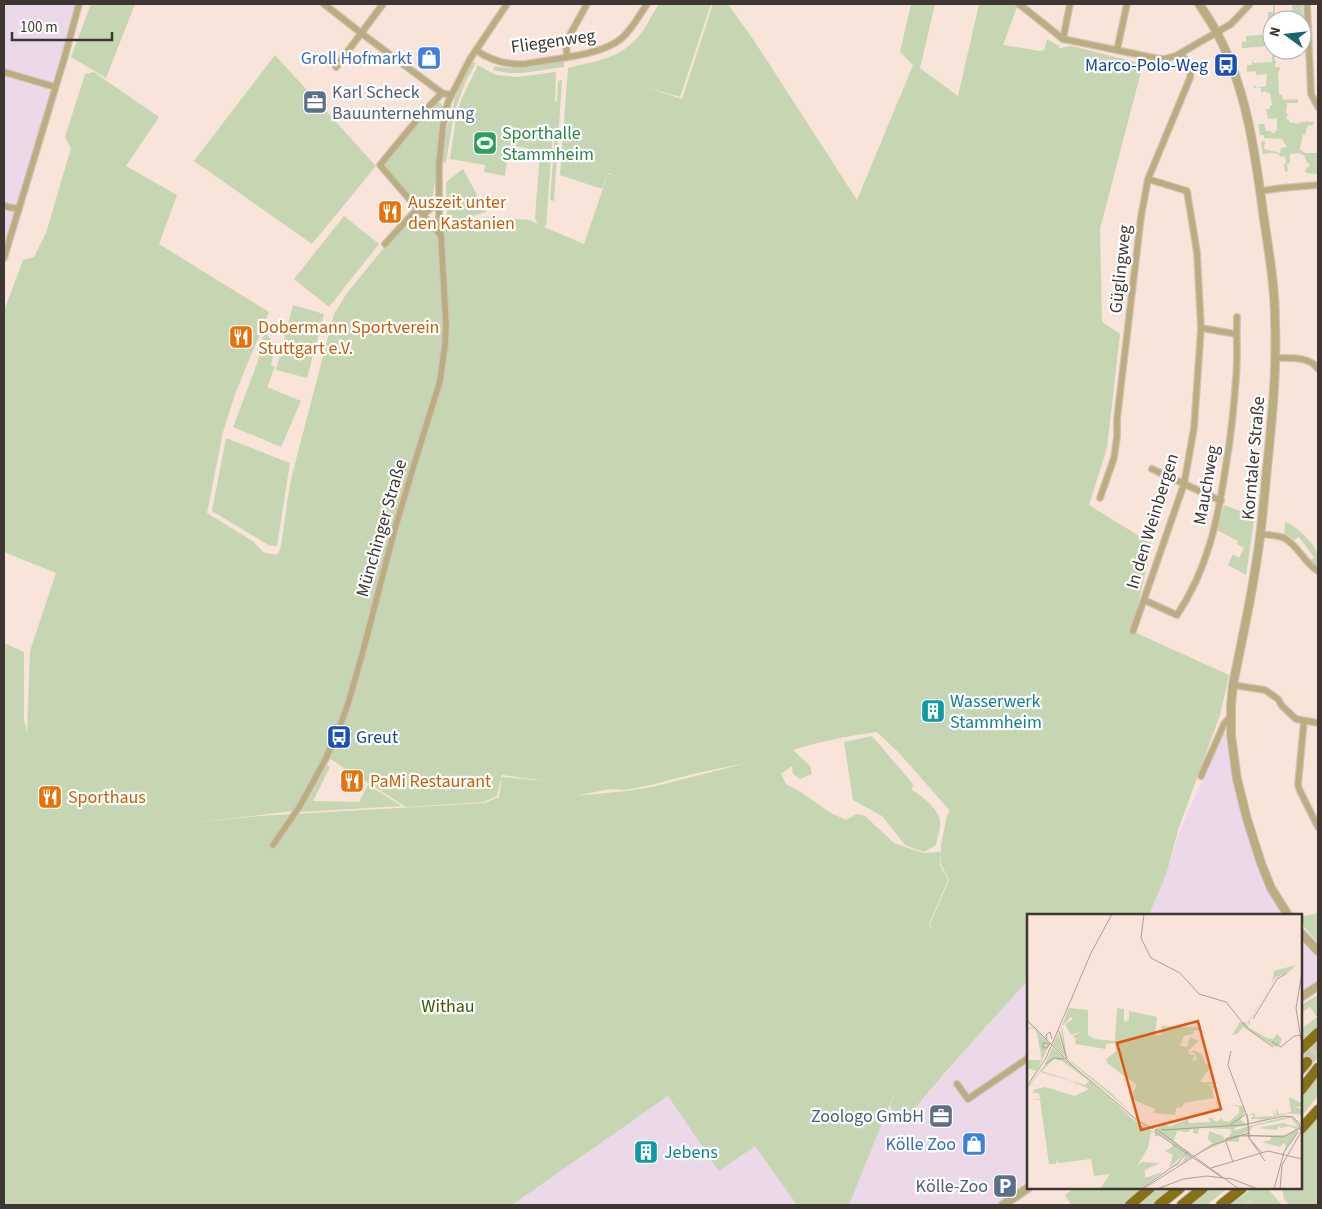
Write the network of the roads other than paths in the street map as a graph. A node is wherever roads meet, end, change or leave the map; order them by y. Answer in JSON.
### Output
{"nodes":[{"id":1,"x":79,"y":4,"type":"edge"},
{"id":2,"x":324,"y":4,"type":"edge"},
{"id":3,"x":383,"y":4,"type":"edge"},
{"id":4,"x":507,"y":4,"type":"edge"},
{"id":5,"x":586,"y":4,"type":"edge"},
{"id":6,"x":646,"y":4,"type":"edge"},
{"id":7,"x":1019,"y":4,"type":"edge"},
{"id":8,"x":1070,"y":4,"type":"edge"},
{"id":9,"x":1127,"y":4,"type":"edge"},
{"id":10,"x":1199,"y":4,"type":"edge"},
{"id":11,"x":1250,"y":4,"type":"edge"},
{"id":12,"x":1308,"y":4,"type":"edge"},
{"id":13,"x":1217,"y":32,"type":"junction"},
{"id":14,"x":361,"y":34,"type":"junction"},
{"id":15,"x":1063,"y":39,"type":"junction"},
{"id":16,"x":476,"y":50,"type":"junction"},
{"id":17,"x":1117,"y":50,"type":"junction"},
{"id":18,"x":1181,"y":53,"type":"junction"},
{"id":19,"x":567,"y":57,"type":"junction"},
{"id":20,"x":336,"y":67,"type":"dead end"},
{"id":21,"x":4,"y":72,"type":"edge"},
{"id":22,"x":55,"y":88,"type":"junction"},
{"id":23,"x":442,"y":93,"type":"junction"},
{"id":24,"x":451,"y":95,"type":"junction"},
{"id":25,"x":1318,"y":107,"type":"edge"},
{"id":26,"x":1148,"y":179,"type":"junction"},
{"id":27,"x":1318,"y":185,"type":"edge"},
{"id":28,"x":1260,"y":191,"type":"junction"},
{"id":29,"x":439,"y":201,"type":"junction"},
{"id":30,"x":4,"y":206,"type":"edge"},
{"id":31,"x":18,"y":209,"type":"junction"},
{"id":32,"x":417,"y":209,"type":"junction"},
{"id":33,"x":423,"y":215,"type":"junction"},
{"id":34,"x":441,"y":236,"type":"junction"},
{"id":35,"x":386,"y":244,"type":"dead end"},
{"id":36,"x":4,"y":258,"type":"edge"},
{"id":37,"x":1237,"y":317,"type":"dead end"},
{"id":38,"x":1201,"y":328,"type":"junction"},
{"id":39,"x":1236,"y":334,"type":"junction"},
{"id":40,"x":1276,"y":358,"type":"junction"},
{"id":41,"x":1318,"y":369,"type":"edge"},
{"id":42,"x":1152,"y":469,"type":"dead end"},
{"id":43,"x":1184,"y":484,"type":"junction"},
{"id":44,"x":1100,"y":498,"type":"dead end"},
{"id":45,"x":1221,"y":502,"type":"junction"},
{"id":46,"x":1260,"y":534,"type":"junction"},
{"id":47,"x":1318,"y":571,"type":"edge"},
{"id":48,"x":1144,"y":600,"type":"junction"},
{"id":49,"x":1134,"y":631,"type":"dead end"},
{"id":50,"x":1233,"y":685,"type":"junction"},
{"id":51,"x":1231,"y":716,"type":"junction"},
{"id":52,"x":1304,"y":721,"type":"junction"},
{"id":53,"x":1318,"y":722,"type":"edge"},
{"id":54,"x":1201,"y":776,"type":"dead end"},
{"id":55,"x":1318,"y":827,"type":"edge"},
{"id":56,"x":273,"y":844,"type":"dead end"},
{"id":57,"x":1287,"y":914,"type":"edge"},
{"id":58,"x":1302,"y":934,"type":"edge"},
{"id":59,"x":1318,"y":951,"type":"edge"},
{"id":60,"x":1318,"y":986,"type":"edge"},
{"id":61,"x":1302,"y":996,"type":"edge"},
{"id":62,"x":1318,"y":1033,"type":"edge"},
{"id":63,"x":1302,"y":1047,"type":"edge"},
{"id":64,"x":1027,"y":1059,"type":"edge"},
{"id":65,"x":1318,"y":1068,"type":"tunnel mouth"},
{"id":66,"x":957,"y":1084,"type":"dead end"},
{"id":67,"x":1302,"y":1089,"type":"edge"},
{"id":68,"x":1318,"y":1110,"type":"edge"},
{"id":69,"x":1302,"y":1128,"type":"edge"},
{"id":70,"x":1027,"y":1189,"type":"edge"},
{"id":71,"x":1149,"y":1189,"type":"edge"},
{"id":72,"x":1179,"y":1189,"type":"edge"},
{"id":73,"x":1202,"y":1189,"type":"edge"},
{"id":74,"x":1241,"y":1189,"type":"edge"},
{"id":75,"x":1003,"y":1205,"type":"edge"},
{"id":76,"x":1130,"y":1205,"type":"edge"},
{"id":77,"x":1159,"y":1205,"type":"edge"},
{"id":78,"x":1182,"y":1205,"type":"edge"},
{"id":79,"x":1221,"y":1205,"type":"edge"}],
"edges":[{"from":1,"to":22,"type":"street"},
{"from":2,"to":14,"type":"street"},
{"from":3,"to":14,"type":"street"},
{"from":4,"to":16,"type":"street","name":"Münchinger Straße"},
{"from":5,"to":19,"type":"street"},
{"from":6,"to":19,"type":"street","name":"Fliegenweg"},
{"from":7,"to":15,"type":"street"},
{"from":8,"to":15,"type":"street"},
{"from":9,"to":17,"type":"street"},
{"from":10,"to":13,"type":"street","name":"Korntaler Straße"},
{"from":11,"to":13,"type":"street"},
{"from":12,"to":25,"type":"street"},
{"from":13,"to":18,"type":"street"},
{"from":13,"to":28,"type":"street","name":"Korntaler Straße"},
{"from":14,"to":20,"type":"street"},
{"from":14,"to":23,"type":"street"},
{"from":15,"to":17,"type":"street"},
{"from":16,"to":19,"type":"street","name":"Fliegenweg"},
{"from":16,"to":24,"type":"street","name":"Münchinger Straße"},
{"from":17,"to":18,"type":"street"},
{"from":18,"to":26,"type":"street","name":"Güglingweg"},
{"from":21,"to":22,"type":"street"},
{"from":22,"to":31,"type":"street"},
{"from":23,"to":24,"type":"street"},
{"from":23,"to":32,"type":"street"},
{"from":24,"to":29,"type":"street","name":"Münchinger Straße"},
{"from":26,"to":38,"type":"street","name":"In den Weinbergen"},
{"from":26,"to":44,"type":"street","name":"Güglingweg"},
{"from":27,"to":28,"type":"street"},
{"from":28,"to":40,"type":"street","name":"Korntaler Straße"},
{"from":29,"to":33,"type":"street"},
{"from":29,"to":34,"type":"street","name":"Münchinger Straße"},
{"from":30,"to":31,"type":"street"},
{"from":31,"to":36,"type":"street"},
{"from":32,"to":33,"type":"street"},
{"from":32,"to":35,"type":"street"},
{"from":33,"to":34,"type":"street"},
{"from":34,"to":56,"type":"street","name":"Münchinger Straße"},
{"from":37,"to":39,"type":"street","name":"Mauchweg"},
{"from":38,"to":39,"type":"street"},
{"from":38,"to":43,"type":"street","name":"In den Weinbergen"},
{"from":39,"to":45,"type":"street","name":"Mauchweg"},
{"from":40,"to":41,"type":"street"},
{"from":40,"to":46,"type":"street","name":"Korntaler Straße"},
{"from":42,"to":43,"type":"street"},
{"from":43,"to":45,"type":"street"},
{"from":43,"to":48,"type":"street","name":"In den Weinbergen"},
{"from":45,"to":48,"type":"street","name":"Mauchweg"},
{"from":46,"to":47,"type":"street"},
{"from":46,"to":50,"type":"street","name":"Korntaler Straße"},
{"from":48,"to":49,"type":"street","name":"In den Weinbergen"},
{"from":50,"to":51,"type":"street","name":"Korntaler Straße"},
{"from":50,"to":52,"type":"street"},
{"from":51,"to":54,"type":"street"},
{"from":51,"to":57,"type":"street","name":"Korntaler Straße"},
{"from":52,"to":53,"type":"street"},
{"from":52,"to":55,"type":"street"},
{"from":58,"to":59,"type":"street"},
{"from":60,"to":61,"type":"street"},
{"from":62,"to":63,"type":"highway"},
{"from":64,"to":66,"type":"street"},
{"from":65,"to":67,"type":"highway"},
{"from":68,"to":69,"type":"highway"},
{"from":70,"to":75,"type":"street"},
{"from":71,"to":76,"type":"highway"},
{"from":72,"to":77,"type":"highway"},
{"from":73,"to":78,"type":"highway"},
{"from":74,"to":79,"type":"highway"}]}
